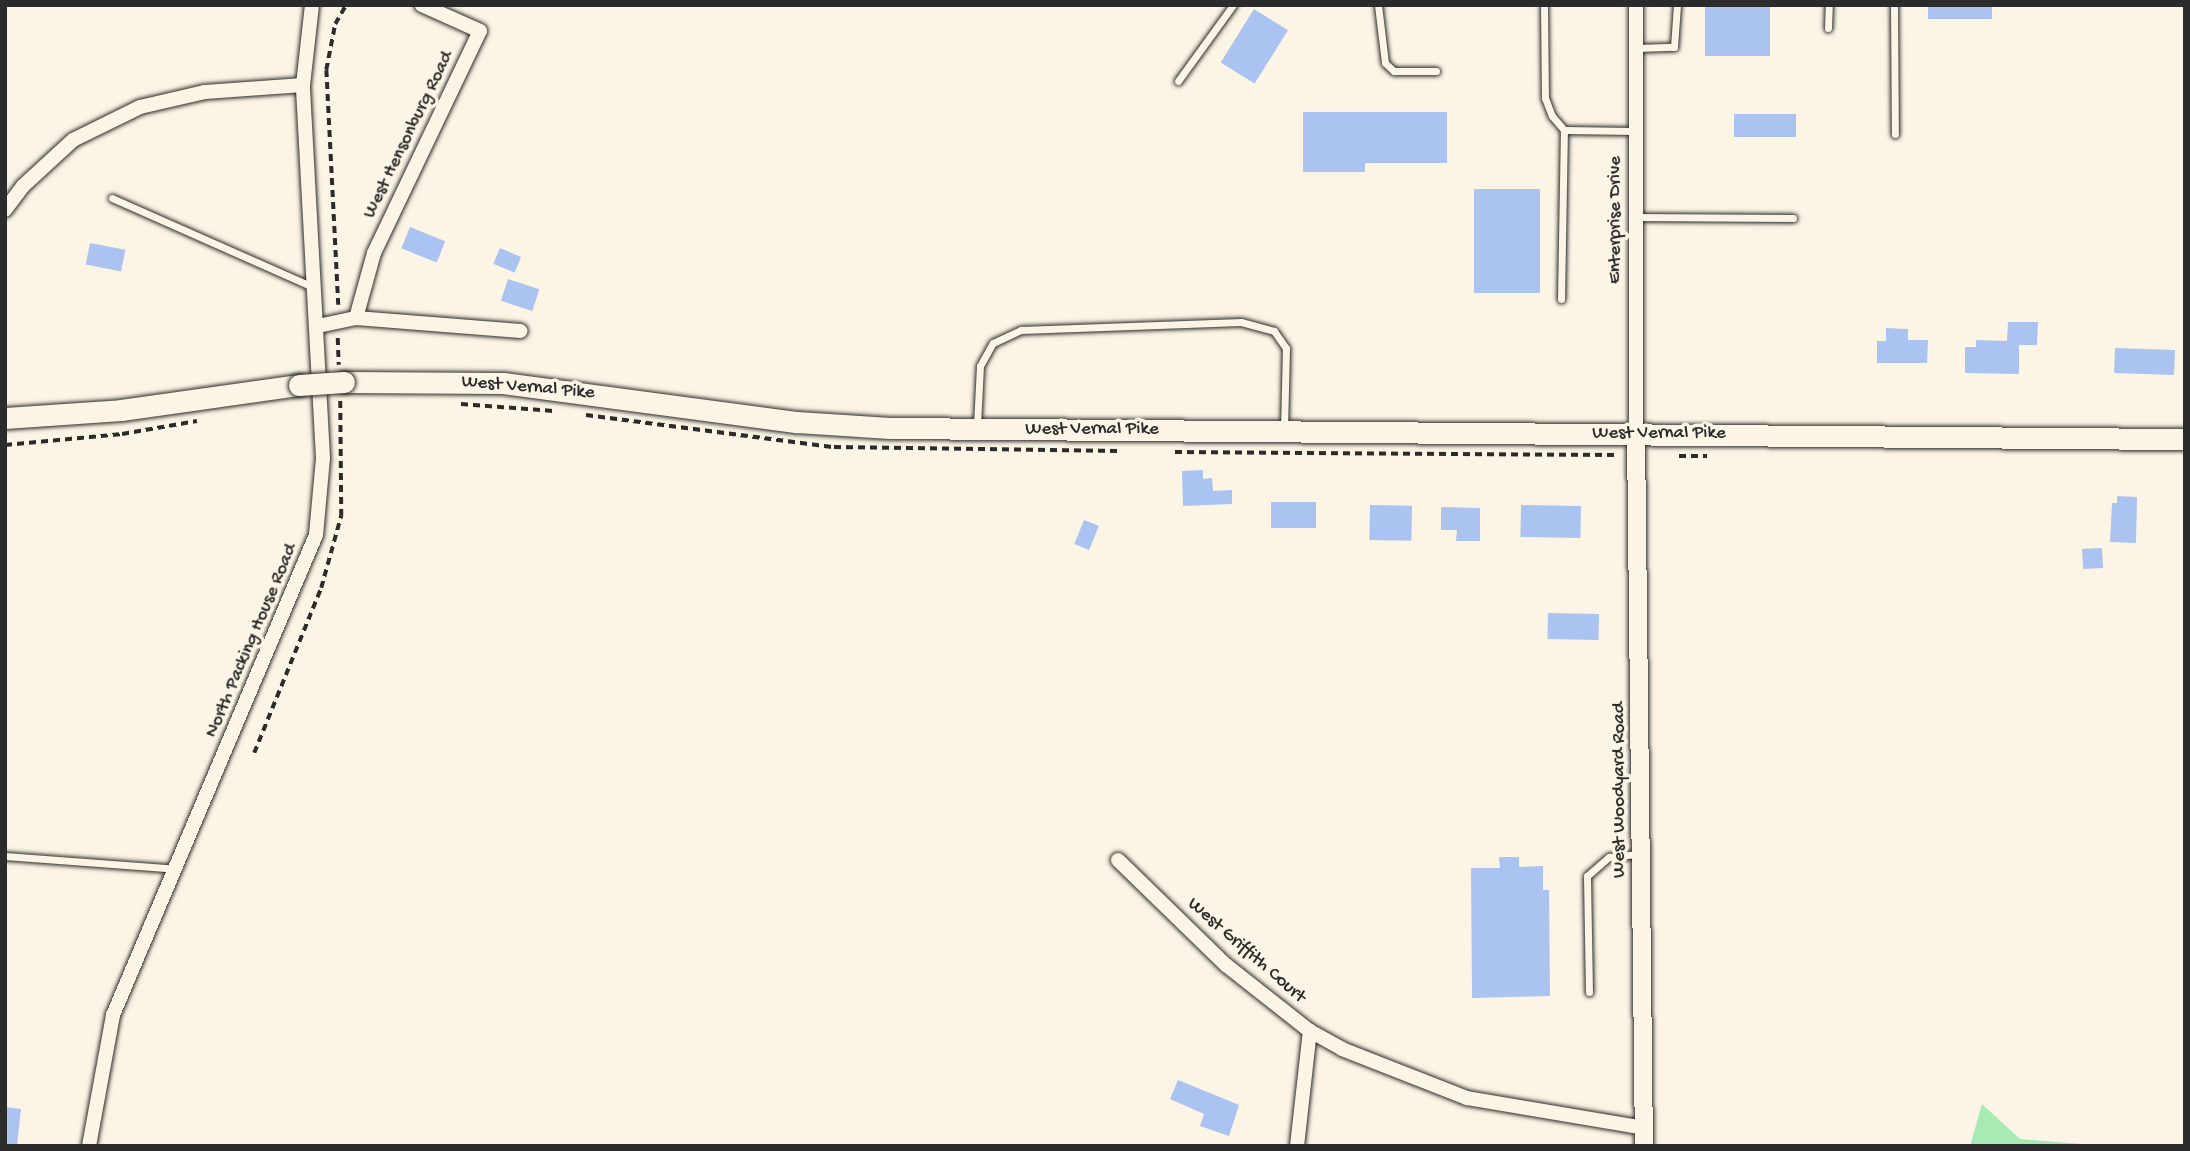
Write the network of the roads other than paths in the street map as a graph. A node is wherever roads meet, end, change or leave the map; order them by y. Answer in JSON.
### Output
{"nodes":[{"id":1,"x":312,"y":5,"type":"edge"},
{"id":2,"x":422,"y":5,"type":"edge"},
{"id":3,"x":1233,"y":5,"type":"edge"},
{"id":4,"x":1378,"y":5,"type":"edge"},
{"id":5,"x":1544,"y":5,"type":"edge"},
{"id":6,"x":1636,"y":5,"type":"edge"},
{"id":7,"x":1677,"y":5,"type":"edge"},
{"id":8,"x":1829,"y":5,"type":"edge"},
{"id":9,"x":1894,"y":5,"type":"edge"},
{"id":10,"x":1828,"y":28,"type":"dead end"},
{"id":11,"x":1636,"y":48,"type":"junction"},
{"id":12,"x":1436,"y":71,"type":"dead end"},
{"id":13,"x":1178,"y":80,"type":"dead end"},
{"id":14,"x":303,"y":85,"type":"junction"},
{"id":15,"x":1564,"y":130,"type":"junction"},
{"id":16,"x":1635,"y":131,"type":"junction"},
{"id":17,"x":1895,"y":134,"type":"dead end"},
{"id":18,"x":112,"y":198,"type":"dead end"},
{"id":19,"x":5,"y":210,"type":"edge"},
{"id":20,"x":1635,"y":217,"type":"junction"},
{"id":21,"x":1793,"y":218,"type":"dead end"},
{"id":22,"x":315,"y":288,"type":"junction"},
{"id":23,"x":1561,"y":299,"type":"dead end"},
{"id":24,"x":356,"y":318,"type":"junction"},
{"id":25,"x":318,"y":326,"type":"junction"},
{"id":26,"x":520,"y":331,"type":"dead end"},
{"id":27,"x":5,"y":418,"type":"edge"},
{"id":28,"x":977,"y":429,"type":"junction"},
{"id":29,"x":1284,"y":431,"type":"junction"},
{"id":30,"x":1636,"y":434,"type":"junction"},
{"id":31,"x":2185,"y":439,"type":"edge"},
{"id":32,"x":1642,"y":854,"type":"junction"},
{"id":33,"x":5,"y":856,"type":"edge"},
{"id":34,"x":1118,"y":860,"type":"dead end"},
{"id":35,"x":176,"y":869,"type":"junction"},
{"id":36,"x":1589,"y":992,"type":"dead end"},
{"id":37,"x":1310,"y":1031,"type":"junction"},
{"id":38,"x":1644,"y":1137,"type":"edge"},
{"id":39,"x":89,"y":1146,"type":"edge"},
{"id":40,"x":1297,"y":1146,"type":"edge"}],
"edges":[{"from":1,"to":14,"type":"street","name":"North Packing House Road"},
{"from":2,"to":24,"type":"street","name":"West Hensonburg Road"},
{"from":3,"to":13,"type":"lane"},
{"from":4,"to":12,"type":"lane"},
{"from":5,"to":15,"type":"lane"},
{"from":6,"to":11,"type":"street","name":"Enterprise Drive"},
{"from":7,"to":11,"type":"lane"},
{"from":8,"to":10,"type":"lane"},
{"from":9,"to":17,"type":"lane"},
{"from":11,"to":16,"type":"street","name":"Enterprise Drive"},
{"from":14,"to":19,"type":"street"},
{"from":14,"to":22,"type":"street","name":"North Packing House Road"},
{"from":15,"to":16,"type":"lane"},
{"from":15,"to":23,"type":"lane"},
{"from":16,"to":20,"type":"street","name":"Enterprise Drive"},
{"from":18,"to":22,"type":"lane"},
{"from":20,"to":21,"type":"lane"},
{"from":20,"to":30,"type":"street","name":"Enterprise Drive"},
{"from":22,"to":25,"type":"street","name":"North Packing House Road"},
{"from":24,"to":25,"type":"street"},
{"from":24,"to":26,"type":"street"},
{"from":25,"to":35,"type":"street","name":"North Packing House Road"},
{"from":27,"to":28,"type":"main road","name":"West Vernal Pike","bridge":true},
{"from":28,"to":29,"type":"main road","name":"West Vernal Pike"},
{"from":28,"to":29,"type":"lane"},
{"from":29,"to":30,"type":"main road","name":"West Vernal Pike"},
{"from":30,"to":31,"type":"main road","name":"West Vernal Pike"},
{"from":30,"to":32,"type":"street","name":"West Woodyard Road"},
{"from":32,"to":36,"type":"lane"},
{"from":32,"to":38,"type":"street","name":"West Woodyard Road"},
{"from":33,"to":35,"type":"lane"},
{"from":34,"to":37,"type":"street","name":"West Griffith Court"},
{"from":35,"to":39,"type":"street","name":"North Packing House Road"},
{"from":37,"to":38,"type":"street","name":"West Griffith Court"},
{"from":37,"to":40,"type":"street"}]}
